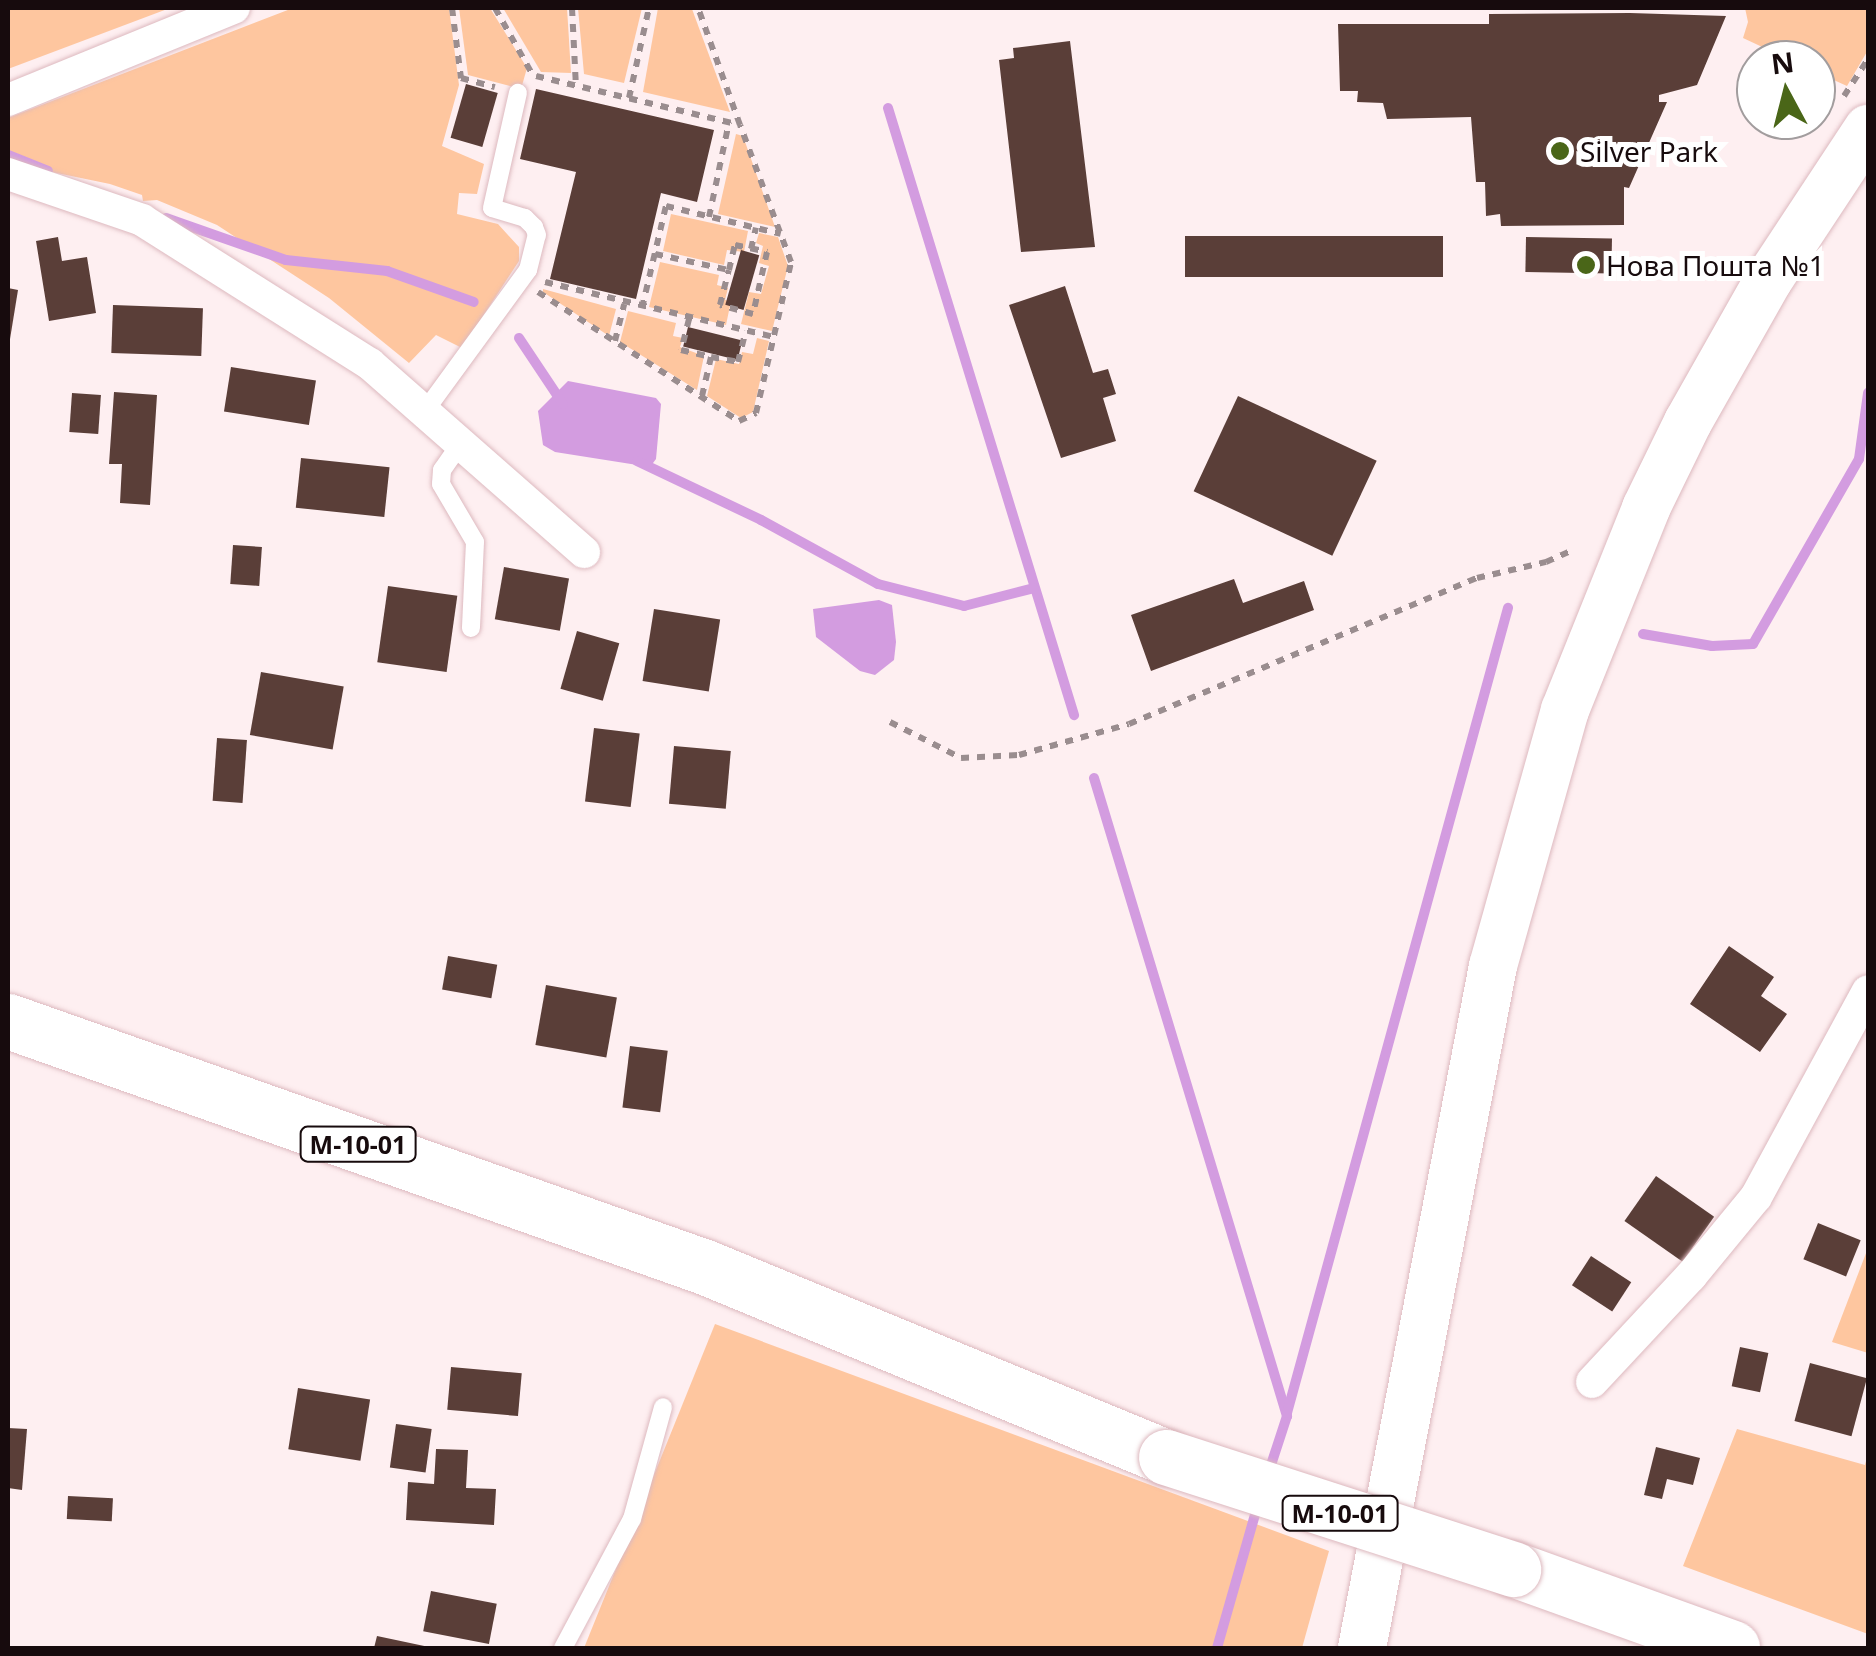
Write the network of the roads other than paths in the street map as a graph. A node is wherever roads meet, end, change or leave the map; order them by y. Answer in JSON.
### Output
{"nodes":[{"id":1,"x":234,"y":8,"type":"edge"},
{"id":2,"x":518,"y":93,"type":"dead end"},
{"id":3,"x":8,"y":100,"type":"edge"},
{"id":4,"x":1868,"y":129,"type":"edge"},
{"id":5,"x":8,"y":174,"type":"edge"},
{"id":6,"x":425,"y":411,"type":"junction"},
{"id":7,"x":461,"y":443,"type":"junction"},
{"id":8,"x":584,"y":552,"type":"dead end"},
{"id":9,"x":471,"y":628,"type":"dead end"},
{"id":10,"x":1868,"y":991,"type":"edge"},
{"id":11,"x":8,"y":1021,"type":"edge"},
{"id":12,"x":1592,"y":1382,"type":"dead end"},
{"id":13,"x":663,"y":1407,"type":"dead end"},
{"id":14,"x":563,"y":1648,"type":"edge"},
{"id":15,"x":1362,"y":1648,"type":"edge"},
{"id":16,"x":1732,"y":1648,"type":"edge"}],
"edges":[{"from":1,"to":3,"type":"street"},
{"from":2,"to":6,"type":"lane"},
{"from":4,"to":15,"type":"main road"},
{"from":5,"to":6,"type":"street"},
{"from":6,"to":7,"type":"street"},
{"from":7,"to":8,"type":"street"},
{"from":7,"to":9,"type":"lane"},
{"from":10,"to":12,"type":"street"},
{"from":11,"to":16,"type":"highway","number":"М-10-01","bridge":true},
{"from":13,"to":14,"type":"lane"}]}
